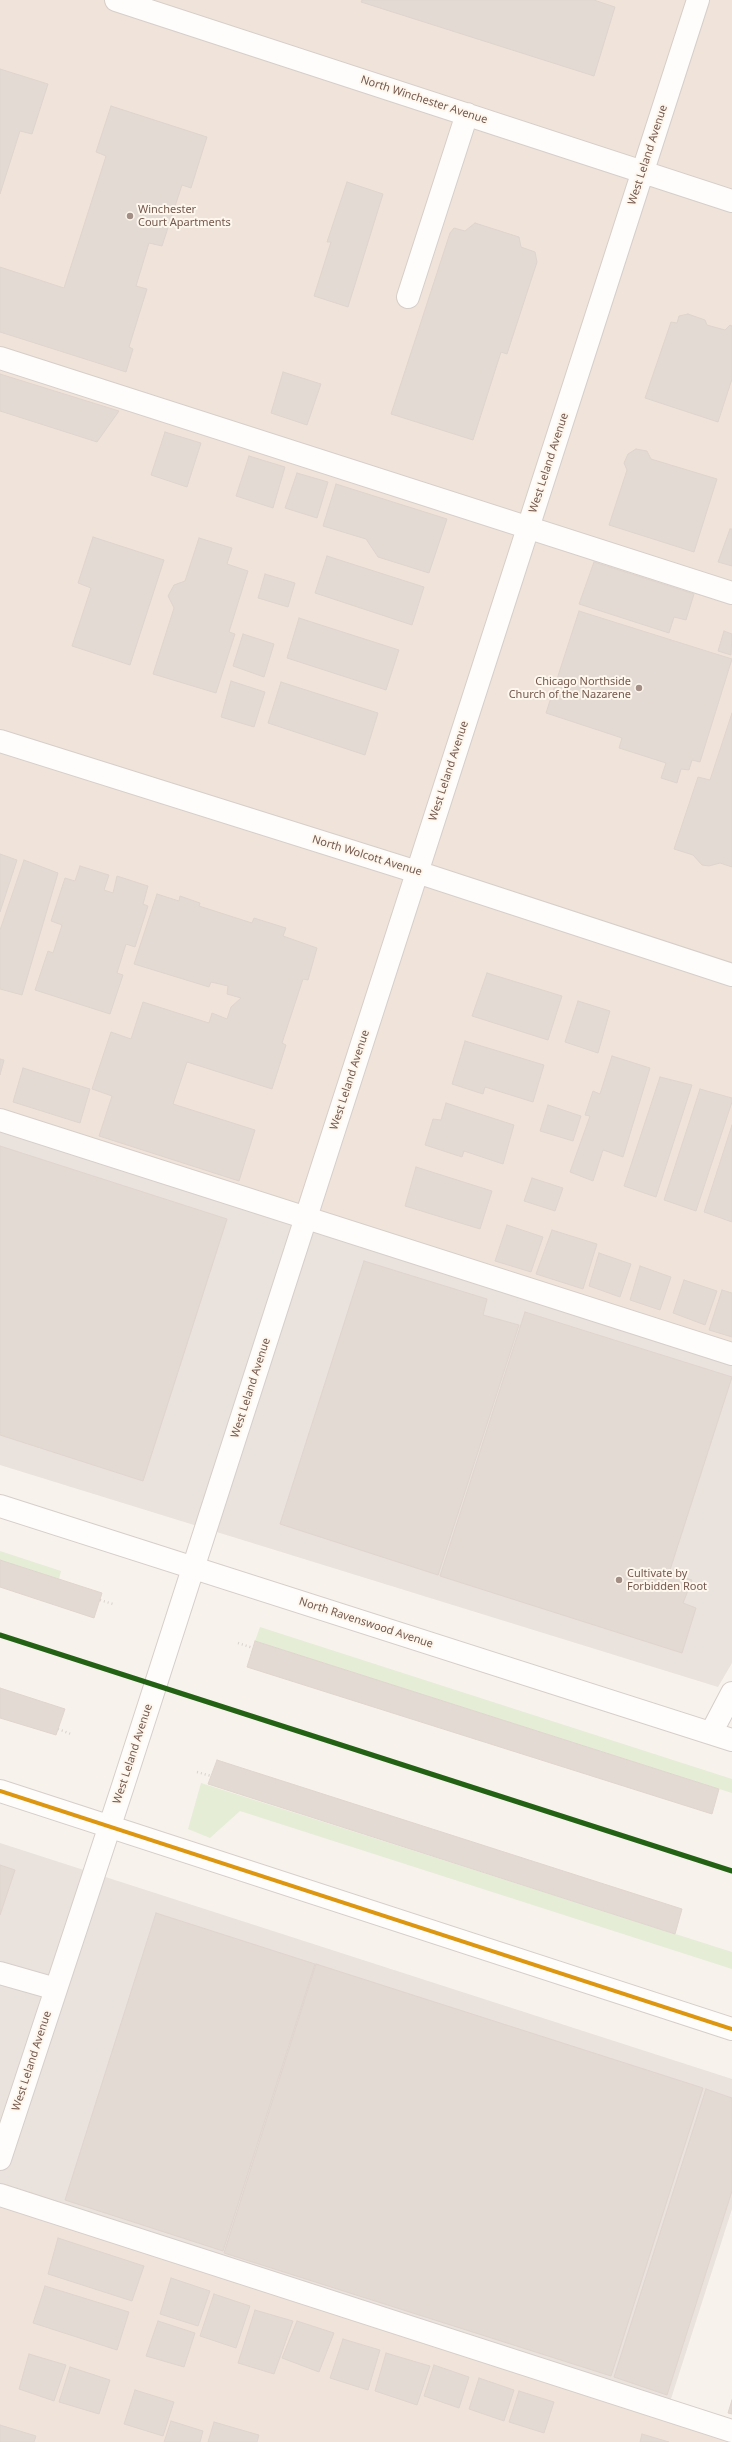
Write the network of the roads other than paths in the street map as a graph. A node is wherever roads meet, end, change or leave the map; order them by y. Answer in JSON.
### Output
{"nodes":[{"id":1,"x":116,"y":0,"type":"edge"},
{"id":2,"x":698,"y":0,"type":"edge"},
{"id":3,"x":466,"y":114,"type":"junction"},
{"id":4,"x":643,"y":171,"type":"junction"},
{"id":5,"x":732,"y":201,"type":"edge"},
{"id":6,"x":408,"y":297,"type":"dead end"},
{"id":7,"x":0,"y":358,"type":"edge"},
{"id":8,"x":528,"y":528,"type":"junction"},
{"id":9,"x":732,"y":593,"type":"edge"},
{"id":10,"x":0,"y":741,"type":"edge"},
{"id":11,"x":417,"y":872,"type":"junction"},
{"id":12,"x":732,"y":975,"type":"edge"},
{"id":13,"x":0,"y":1120,"type":"edge"},
{"id":14,"x":306,"y":1218,"type":"junction"},
{"id":15,"x":732,"y":1354,"type":"edge"},
{"id":16,"x":0,"y":1506,"type":"edge"},
{"id":17,"x":192,"y":1569,"type":"junction"},
{"id":18,"x":732,"y":1693,"type":"edge"},
{"id":19,"x":711,"y":1733,"type":"junction"},
{"id":20,"x":732,"y":1740,"type":"edge"},
{"id":21,"x":0,"y":1791,"type":"edge"},
{"id":22,"x":110,"y":1826,"type":"junction"},
{"id":23,"x":0,"y":1973,"type":"edge"},
{"id":24,"x":56,"y":1989,"type":"junction"},
{"id":25,"x":732,"y":2029,"type":"edge"},
{"id":26,"x":0,"y":2159,"type":"edge"},
{"id":27,"x":0,"y":2194,"type":"edge"},
{"id":28,"x":732,"y":2431,"type":"edge"}],
"edges":[{"from":1,"to":3,"type":"street","name":"North Winchester Avenue"},
{"from":2,"to":4,"type":"street","name":"West Leland Avenue"},
{"from":3,"to":4,"type":"street","name":"North Winchester Avenue"},
{"from":3,"to":6,"type":"street"},
{"from":4,"to":5,"type":"street","name":"North Winchester Avenue"},
{"from":4,"to":8,"type":"street","name":"West Leland Avenue"},
{"from":7,"to":8,"type":"street"},
{"from":8,"to":9,"type":"street"},
{"from":8,"to":11,"type":"street","name":"West Leland Avenue"},
{"from":10,"to":11,"type":"street","name":"North Wolcott Avenue"},
{"from":11,"to":12,"type":"street","name":"North Wolcott Avenue"},
{"from":11,"to":14,"type":"street","name":"West Leland Avenue"},
{"from":13,"to":14,"type":"street"},
{"from":14,"to":15,"type":"street"},
{"from":14,"to":17,"type":"street","name":"West Leland Avenue"},
{"from":16,"to":17,"type":"street","name":"North Ravenswood Avenue"},
{"from":17,"to":19,"type":"street","name":"North Ravenswood Avenue"},
{"from":17,"to":22,"type":"street","name":"West Leland Avenue"},
{"from":18,"to":19,"type":"street"},
{"from":19,"to":20,"type":"street","name":"North Ravenswood Avenue"},
{"from":21,"to":22,"type":"street"},
{"from":22,"to":24,"type":"street","name":"West Leland Avenue"},
{"from":22,"to":25,"type":"street"},
{"from":23,"to":24,"type":"street"},
{"from":24,"to":26,"type":"street","name":"West Leland Avenue"},
{"from":27,"to":28,"type":"street"}]}
